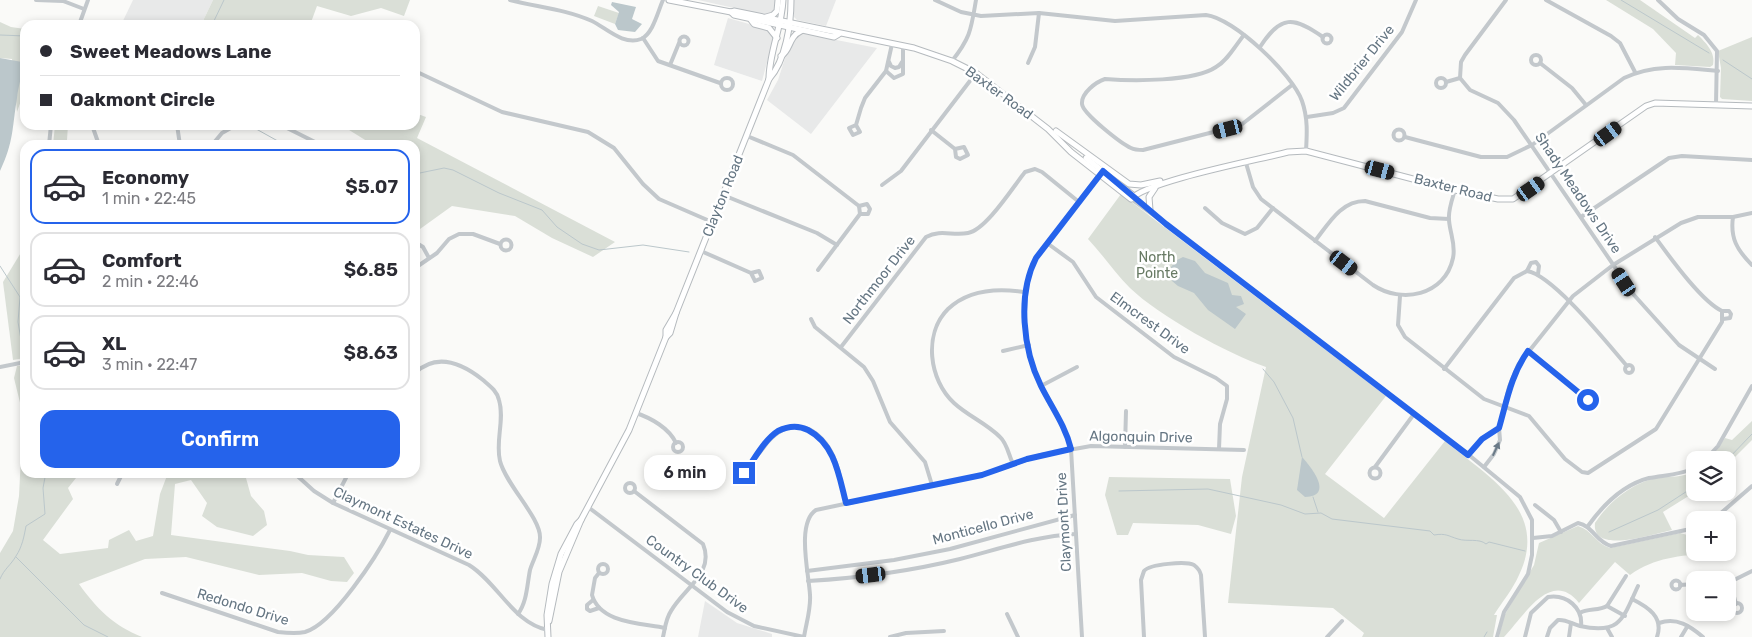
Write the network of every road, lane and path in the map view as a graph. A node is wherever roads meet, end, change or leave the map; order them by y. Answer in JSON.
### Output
{"nodes":[{"id":1,"x":36,"y":0,"type":"edge"},
{"id":2,"x":88,"y":0,"type":"edge"},
{"id":3,"x":510,"y":0,"type":"edge"},
{"id":4,"x":663,"y":0,"type":"edge"},
{"id":5,"x":669,"y":0,"type":"edge"},
{"id":6,"x":778,"y":0,"type":"edge"},
{"id":7,"x":783,"y":0,"type":"edge"},
{"id":8,"x":790,"y":0,"type":"edge"},
{"id":9,"x":935,"y":0,"type":"edge"},
{"id":10,"x":976,"y":0,"type":"edge"},
{"id":11,"x":1416,"y":0,"type":"edge"},
{"id":12,"x":1506,"y":0,"type":"edge"},
{"id":13,"x":1546,"y":0,"type":"edge"},
{"id":14,"x":1658,"y":0,"type":"edge"},
{"id":15,"x":84,"y":9,"type":"junction"},
{"id":16,"x":731,"y":12,"type":"junction"},
{"id":17,"x":1039,"y":13,"type":"junction"},
{"id":18,"x":974,"y":15,"type":"junction"},
{"id":19,"x":765,"y":17,"type":"junction"},
{"id":20,"x":751,"y":19,"type":"junction"},
{"id":21,"x":81,"y":20,"type":"edge"},
{"id":22,"x":781,"y":24,"type":"junction"},
{"id":23,"x":788,"y":25,"type":"junction"},
{"id":24,"x":801,"y":31,"type":"junction"},
{"id":25,"x":839,"y":34,"type":"junction"},
{"id":26,"x":1244,"y":35,"type":"junction"},
{"id":27,"x":1323,"y":37,"type":"dead end"},
{"id":28,"x":643,"y":38,"type":"junction"},
{"id":29,"x":777,"y":38,"type":"junction"},
{"id":30,"x":679,"y":43,"type":"dead end"},
{"id":31,"x":892,"y":44,"type":"junction"},
{"id":32,"x":903,"y":46,"type":"junction"},
{"id":33,"x":1260,"y":47,"type":"junction"},
{"id":34,"x":781,"y":57,"type":"junction"},
{"id":35,"x":952,"y":61,"type":"junction"},
{"id":36,"x":889,"y":62,"type":"junction"},
{"id":37,"x":902,"y":62,"type":"junction"},
{"id":38,"x":1028,"y":63,"type":"dead end"},
{"id":39,"x":1540,"y":63,"type":"dead end"},
{"id":40,"x":670,"y":66,"type":"junction"},
{"id":41,"x":1718,"y":70,"type":"junction"},
{"id":42,"x":886,"y":72,"type":"junction"},
{"id":43,"x":1635,"y":72,"type":"junction"},
{"id":44,"x":420,"y":73,"type":"edge"},
{"id":45,"x":976,"y":73,"type":"junction"},
{"id":46,"x":1460,"y":78,"type":"junction"},
{"id":47,"x":769,"y":79,"type":"junction"},
{"id":48,"x":1446,"y":82,"type":"dead end"},
{"id":49,"x":720,"y":83,"type":"dead end"},
{"id":50,"x":1292,"y":85,"type":"junction"},
{"id":51,"x":1716,"y":104,"type":"junction"},
{"id":52,"x":1586,"y":106,"type":"junction"},
{"id":53,"x":1752,"y":106,"type":"edge"},
{"id":54,"x":1307,"y":117,"type":"junction"},
{"id":55,"x":856,"y":125,"type":"dead end"},
{"id":56,"x":1048,"y":129,"type":"junction"},
{"id":57,"x":227,"y":130,"type":"edge"},
{"id":58,"x":290,"y":130,"type":"edge"},
{"id":59,"x":932,"y":130,"type":"junction"},
{"id":60,"x":746,"y":136,"type":"junction"},
{"id":61,"x":1404,"y":137,"type":"dead end"},
{"id":62,"x":216,"y":140,"type":"edge"},
{"id":63,"x":311,"y":140,"type":"edge"},
{"id":64,"x":1532,"y":145,"type":"junction"},
{"id":65,"x":955,"y":149,"type":"dead end"},
{"id":66,"x":1306,"y":151,"type":"junction"},
{"id":67,"x":1752,"y":160,"type":"edge"},
{"id":68,"x":1246,"y":163,"type":"junction"},
{"id":69,"x":1101,"y":173,"type":"junction"},
{"id":70,"x":1553,"y":173,"type":"junction"},
{"id":71,"x":1187,"y":177,"type":"junction"},
{"id":72,"x":882,"y":185,"type":"dead end"},
{"id":73,"x":1158,"y":185,"type":"junction"},
{"id":74,"x":1455,"y":190,"type":"junction"},
{"id":75,"x":723,"y":195,"type":"junction"},
{"id":76,"x":1132,"y":198,"type":"junction"},
{"id":77,"x":1079,"y":202,"type":"junction"},
{"id":78,"x":859,"y":206,"type":"junction"},
{"id":79,"x":1205,"y":208,"type":"dead end"},
{"id":80,"x":1273,"y":208,"type":"junction"},
{"id":81,"x":1150,"y":210,"type":"junction"},
{"id":82,"x":1752,"y":213,"type":"edge"},
{"id":83,"x":860,"y":214,"type":"junction"},
{"id":84,"x":1582,"y":217,"type":"junction"},
{"id":85,"x":1733,"y":217,"type":"junction"},
{"id":86,"x":1449,"y":219,"type":"junction"},
{"id":87,"x":712,"y":222,"type":"junction"},
{"id":88,"x":1166,"y":224,"type":"junction"},
{"id":89,"x":1655,"y":237,"type":"junction"},
{"id":90,"x":1316,"y":241,"type":"junction"},
{"id":91,"x":1047,"y":243,"type":"junction"},
{"id":92,"x":500,"y":244,"type":"dead end"},
{"id":93,"x":420,"y":245,"type":"edge"},
{"id":94,"x":837,"y":245,"type":"junction"},
{"id":95,"x":701,"y":251,"type":"junction"},
{"id":96,"x":429,"y":258,"type":"junction"},
{"id":97,"x":420,"y":264,"type":"edge"},
{"id":98,"x":1613,"y":265,"type":"junction"},
{"id":99,"x":1752,"y":265,"type":"edge"},
{"id":100,"x":818,"y":270,"type":"dead end"},
{"id":101,"x":1528,"y":271,"type":"junction"},
{"id":102,"x":751,"y":273,"type":"dead end"},
{"id":103,"x":1538,"y":274,"type":"junction"},
{"id":104,"x":1024,"y":292,"type":"junction"},
{"id":105,"x":1400,"y":296,"type":"junction"},
{"id":106,"x":1568,"y":301,"type":"junction"},
{"id":107,"x":811,"y":319,"type":"dead end"},
{"id":108,"x":1029,"y":345,"type":"junction"},
{"id":109,"x":841,"y":347,"type":"junction"},
{"id":110,"x":1003,"y":351,"type":"dead end"},
{"id":111,"x":1528,"y":351,"type":"junction"},
{"id":112,"x":1700,"y":360,"type":"junction"},
{"id":113,"x":20,"y":363,"type":"edge"},
{"id":114,"x":1627,"y":366,"type":"dead end"},
{"id":115,"x":0,"y":367,"type":"edge"},
{"id":116,"x":1077,"y":367,"type":"dead end"},
{"id":117,"x":420,"y":369,"type":"edge"},
{"id":118,"x":1444,"y":369,"type":"junction"},
{"id":119,"x":1715,"y":369,"type":"dead end"},
{"id":120,"x":1040,"y":386,"type":"junction"},
{"id":121,"x":1752,"y":386,"type":"edge"},
{"id":122,"x":1586,"y":400,"type":"dead end"},
{"id":123,"x":1505,"y":406,"type":"junction"},
{"id":124,"x":1126,"y":411,"type":"dead end"},
{"id":125,"x":636,"y":412,"type":"junction"},
{"id":126,"x":1414,"y":414,"type":"junction"},
{"id":127,"x":1499,"y":428,"type":"junction"},
{"id":128,"x":676,"y":443,"type":"dead end"},
{"id":129,"x":1125,"y":447,"type":"junction"},
{"id":130,"x":1071,"y":449,"type":"junction"},
{"id":131,"x":1219,"y":449,"type":"junction"},
{"id":132,"x":1244,"y":450,"type":"dead end"},
{"id":133,"x":1713,"y":451,"type":"edge"},
{"id":134,"x":1468,"y":455,"type":"junction"},
{"id":135,"x":1013,"y":464,"type":"junction"},
{"id":136,"x":1375,"y":467,"type":"dead end"},
{"id":137,"x":1484,"y":467,"type":"junction"},
{"id":138,"x":1686,"y":471,"type":"edge"},
{"id":139,"x":120,"y":478,"type":"edge"},
{"id":140,"x":300,"y":478,"type":"edge"},
{"id":141,"x":346,"y":478,"type":"edge"},
{"id":142,"x":742,"y":483,"type":"dead end"},
{"id":143,"x":117,"y":484,"type":"dead end"},
{"id":144,"x":932,"y":486,"type":"junction"},
{"id":145,"x":1752,"y":486,"type":"edge"},
{"id":146,"x":634,"y":491,"type":"dead end"},
{"id":147,"x":333,"y":503,"type":"junction"},
{"id":148,"x":846,"y":503,"type":"junction"},
{"id":149,"x":1535,"y":505,"type":"dead end"},
{"id":150,"x":588,"y":507,"type":"junction"},
{"id":151,"x":1723,"y":511,"type":"edge"},
{"id":152,"x":1074,"y":515,"type":"junction"},
{"id":153,"x":1588,"y":526,"type":"junction"},
{"id":154,"x":390,"y":530,"type":"junction"},
{"id":155,"x":1686,"y":530,"type":"edge"},
{"id":156,"x":1561,"y":532,"type":"junction"},
{"id":157,"x":1076,"y":534,"type":"junction"},
{"id":158,"x":1533,"y":538,"type":"junction"},
{"id":159,"x":807,"y":571,"type":"junction"},
{"id":160,"x":1752,"y":571,"type":"edge"},
{"id":161,"x":599,"y":573,"type":"dead end"},
{"id":162,"x":1626,"y":576,"type":"dead end"},
{"id":163,"x":1736,"y":579,"type":"edge"},
{"id":164,"x":808,"y":581,"type":"junction"},
{"id":165,"x":690,"y":585,"type":"junction"},
{"id":166,"x":1680,"y":585,"type":"dead end"},
{"id":167,"x":1686,"y":585,"type":"edge"},
{"id":168,"x":1638,"y":586,"type":"dead end"},
{"id":169,"x":162,"y":593,"type":"dead end"},
{"id":170,"x":1632,"y":598,"type":"junction"},
{"id":171,"x":593,"y":600,"type":"junction"},
{"id":172,"x":1607,"y":606,"type":"junction"},
{"id":173,"x":599,"y":608,"type":"junction"},
{"id":174,"x":1580,"y":613,"type":"junction"},
{"id":175,"x":518,"y":614,"type":"junction"},
{"id":176,"x":1007,"y":614,"type":"dead end"},
{"id":177,"x":1625,"y":616,"type":"junction"},
{"id":178,"x":1342,"y":621,"type":"dead end"},
{"id":179,"x":1659,"y":623,"type":"junction"},
{"id":180,"x":1571,"y":624,"type":"junction"},
{"id":181,"x":1581,"y":626,"type":"junction"},
{"id":182,"x":1687,"y":627,"type":"junction"},
{"id":183,"x":665,"y":628,"type":"junction"},
{"id":184,"x":1607,"y":628,"type":"junction"},
{"id":185,"x":548,"y":630,"type":"junction"},
{"id":186,"x":944,"y":631,"type":"dead end"},
{"id":187,"x":305,"y":632,"type":"junction"},
{"id":188,"x":307,"y":637,"type":"edge"},
{"id":189,"x":548,"y":637,"type":"edge"},
{"id":190,"x":663,"y":637,"type":"edge"},
{"id":191,"x":804,"y":637,"type":"edge"},
{"id":192,"x":890,"y":637,"type":"edge"},
{"id":193,"x":1018,"y":637,"type":"edge"},
{"id":194,"x":1082,"y":637,"type":"edge"},
{"id":195,"x":1144,"y":637,"type":"edge"},
{"id":196,"x":1206,"y":637,"type":"edge"},
{"id":197,"x":1327,"y":637,"type":"edge"},
{"id":198,"x":1497,"y":637,"type":"edge"},
{"id":199,"x":1525,"y":637,"type":"edge"},
{"id":200,"x":1547,"y":637,"type":"edge"},
{"id":201,"x":1569,"y":637,"type":"edge"},
{"id":202,"x":1612,"y":637,"type":"edge"},
{"id":203,"x":1657,"y":637,"type":"edge"},
{"id":204,"x":1681,"y":637,"type":"edge"},
{"id":205,"x":1703,"y":637,"type":"edge"}],
"edges":[{"from":1,"to":15,"type":"street"},
{"from":2,"to":15,"type":"street"},
{"from":3,"to":28,"type":"street"},
{"from":4,"to":28,"type":"street"},
{"from":5,"to":16,"type":"main road","name":"Baxter Road"},
{"from":6,"to":19,"type":"main road"},
{"from":7,"to":22,"type":"main road","name":"Clayton Road"},
{"from":8,"to":23,"type":"main road","name":"Clayton Road"},
{"from":9,"to":18,"type":"street"},
{"from":10,"to":18,"type":"street"},
{"from":11,"to":54,"type":"street","name":"Wildbrier Drive"},
{"from":12,"to":46,"type":"street"},
{"from":13,"to":43,"type":"street"},
{"from":14,"to":41,"type":"street"},
{"from":15,"to":21,"type":"street"},
{"from":16,"to":19,"type":"main road","name":"Baxter Road"},
{"from":16,"to":20,"type":"main road","name":"Baxter Road"},
{"from":17,"to":18,"type":"street"},
{"from":17,"to":26,"type":"street"},
{"from":17,"to":38,"type":"street"},
{"from":18,"to":35,"type":"street"},
{"from":19,"to":22,"type":"main road","name":"Baxter Road"},
{"from":20,"to":22,"type":"main road","name":"Baxter Road"},
{"from":20,"to":29,"type":"main road"},
{"from":22,"to":23,"type":"main road","name":"Baxter Road"},
{"from":22,"to":29,"type":"main road","name":"Clayton Road"},
{"from":23,"to":24,"type":"main road","name":"Baxter Road"},
{"from":23,"to":25,"type":"main road","name":"Baxter Road"},
{"from":23,"to":34,"type":"main road","name":"Clayton Road"},
{"from":24,"to":25,"type":"main road","name":"Baxter Road"},
{"from":24,"to":34,"type":"main road"},
{"from":25,"to":31,"type":"main road","name":"Baxter Road"},
{"from":26,"to":33,"type":"street"},
{"from":26,"to":50,"type":"street"},
{"from":27,"to":33,"type":"street"},
{"from":28,"to":40,"type":"street"},
{"from":29,"to":47,"type":"main road","name":"Clayton Road"},
{"from":30,"to":40,"type":"street"},
{"from":31,"to":32,"type":"main road","name":"Baxter Road"},
{"from":31,"to":36,"type":"street"},
{"from":32,"to":35,"type":"main road","name":"Baxter Road"},
{"from":32,"to":37,"type":"street"},
{"from":33,"to":50,"type":"street"},
{"from":34,"to":47,"type":"main road","name":"Clayton Road"},
{"from":35,"to":45,"type":"main road","name":"Baxter Road"},
{"from":36,"to":37,"type":"street"},
{"from":36,"to":42,"type":"street"},
{"from":37,"to":42,"type":"street"},
{"from":39,"to":52,"type":"street"},
{"from":40,"to":49,"type":"street"},
{"from":41,"to":43,"type":"street"},
{"from":41,"to":51,"type":"street"},
{"from":42,"to":55,"type":"street"},
{"from":43,"to":52,"type":"street"},
{"from":44,"to":87,"type":"street"},
{"from":45,"to":56,"type":"main road","name":"Baxter Road"},
{"from":45,"to":59,"type":"street"},
{"from":46,"to":48,"type":"street"},
{"from":46,"to":64,"type":"street","name":"Shady Meadows Drive"},
{"from":47,"to":60,"type":"main road","name":"Clayton Road"},
{"from":50,"to":54,"type":"street"},
{"from":51,"to":53,"type":"main road","name":"Baxter Road"},
{"from":51,"to":70,"type":"main road","name":"Baxter Road"},
{"from":52,"to":64,"type":"street"},
{"from":54,"to":66,"type":"street"},
{"from":56,"to":69,"type":"main road","name":"Baxter Road"},
{"from":56,"to":71,"type":"main road"},
{"from":57,"to":62,"type":"street"},
{"from":58,"to":63,"type":"street"},
{"from":59,"to":65,"type":"street"},
{"from":59,"to":72,"type":"street"},
{"from":60,"to":75,"type":"main road","name":"Clayton Road"},
{"from":60,"to":78,"type":"street"},
{"from":61,"to":64,"type":"street"},
{"from":64,"to":70,"type":"street","name":"Shady Meadows Drive"},
{"from":66,"to":68,"type":"main road","name":"Baxter Road"},
{"from":66,"to":74,"type":"main road","name":"Baxter Road"},
{"from":67,"to":84,"type":"street"},
{"from":68,"to":71,"type":"main road","name":"Baxter Road"},
{"from":68,"to":80,"type":"street"},
{"from":69,"to":76,"type":"main road","name":"Baxter Road"},
{"from":69,"to":77,"type":"street","name":"Claymont Drive"},
{"from":70,"to":74,"type":"main road","name":"Baxter Road"},
{"from":70,"to":84,"type":"street","name":"Shady Meadows Drive"},
{"from":71,"to":73,"type":"main road","name":"Baxter Road"},
{"from":73,"to":76,"type":"main road","name":"Baxter Road"},
{"from":73,"to":81,"type":"main road"},
{"from":74,"to":86,"type":"street"},
{"from":75,"to":87,"type":"main road","name":"Clayton Road"},
{"from":75,"to":94,"type":"street"},
{"from":76,"to":81,"type":"street"},
{"from":76,"to":88,"type":"street"},
{"from":77,"to":91,"type":"street","name":"Claymont Drive"},
{"from":77,"to":109,"type":"street","name":"Northmoor Drive"},
{"from":78,"to":83,"type":"street"},
{"from":78,"to":83,"type":"street"},
{"from":79,"to":80,"type":"street"},
{"from":80,"to":90,"type":"street"},
{"from":81,"to":88,"type":"street"},
{"from":82,"to":85,"type":"street"},
{"from":83,"to":94,"type":"street"},
{"from":84,"to":98,"type":"street","name":"Shady Meadows Drive"},
{"from":85,"to":89,"type":"street"},
{"from":85,"to":99,"type":"street"},
{"from":86,"to":90,"type":"street"},
{"from":86,"to":105,"type":"street"},
{"from":87,"to":95,"type":"main road","name":"Clayton Road"},
{"from":88,"to":126,"type":"street"},
{"from":89,"to":98,"type":"street"},
{"from":89,"to":112,"type":"street"},
{"from":90,"to":105,"type":"street"},
{"from":91,"to":104,"type":"street","name":"Claymont Drive"},
{"from":91,"to":131,"type":"street","name":"Elmcrest Drive"},
{"from":92,"to":96,"type":"street"},
{"from":93,"to":96,"type":"street"},
{"from":94,"to":100,"type":"street"},
{"from":95,"to":102,"type":"street"},
{"from":95,"to":125,"type":"main road","name":"Clayton Road"},
{"from":96,"to":97,"type":"street"},
{"from":98,"to":106,"type":"street"},
{"from":98,"to":112,"type":"street","name":"Shady Meadows Drive"},
{"from":101,"to":103,"type":"street"},
{"from":101,"to":103,"type":"street"},
{"from":101,"to":118,"type":"street"},
{"from":103,"to":106,"type":"street"},
{"from":104,"to":108,"type":"street","name":"Claymont Drive"},
{"from":104,"to":135,"type":"street"},
{"from":105,"to":118,"type":"street"},
{"from":106,"to":111,"type":"street"},
{"from":106,"to":114,"type":"street"},
{"from":107,"to":109,"type":"street"},
{"from":108,"to":110,"type":"street"},
{"from":108,"to":120,"type":"street","name":"Claymont Drive"},
{"from":109,"to":144,"type":"street"},
{"from":111,"to":122,"type":"street"},
{"from":111,"to":123,"type":"street"},
{"from":112,"to":119,"type":"street","name":"Shady Meadows Drive"},
{"from":112,"to":123,"type":"street"},
{"from":113,"to":115,"type":"street"},
{"from":116,"to":120,"type":"street"},
{"from":117,"to":175,"type":"street"},
{"from":118,"to":123,"type":"street"},
{"from":120,"to":130,"type":"street","name":"Claymont Drive"},
{"from":121,"to":133,"type":"street"},
{"from":123,"to":127,"type":"street"},
{"from":124,"to":129,"type":"street"},
{"from":125,"to":128,"type":"street"},
{"from":125,"to":150,"type":"main road","name":"Clayton Road"},
{"from":126,"to":134,"type":"street"},
{"from":126,"to":136,"type":"street"},
{"from":127,"to":134,"type":"street"},
{"from":137,"to":127,"type":"street","one_way":true},
{"from":129,"to":130,"type":"street","name":"Algonquin Drive"},
{"from":129,"to":131,"type":"street","name":"Algonquin Drive"},
{"from":130,"to":135,"type":"street","name":"Algonquin Drive"},
{"from":130,"to":152,"type":"street","name":"Claymont Drive"},
{"from":131,"to":132,"type":"street","name":"Algonquin Drive"},
{"from":134,"to":137,"type":"street"},
{"from":135,"to":144,"type":"street","name":"Algonquin Drive"},
{"from":137,"to":158,"type":"street"},
{"from":138,"to":153,"type":"street"},
{"from":139,"to":143,"type":"street"},
{"from":140,"to":147,"type":"street","name":"Claymont Estates Drive"},
{"from":141,"to":147,"type":"street"},
{"from":142,"to":148,"type":"street"},
{"from":144,"to":148,"type":"street","name":"Algonquin Drive"},
{"from":145,"to":151,"type":"street"},
{"from":146,"to":165,"type":"street"},
{"from":147,"to":154,"type":"street","name":"Claymont Estates Drive"},
{"from":148,"to":159,"type":"street","name":"Algonquin Drive"},
{"from":149,"to":156,"type":"street"},
{"from":150,"to":165,"type":"street","name":"Country Club Drive"},
{"from":150,"to":185,"type":"main road","name":"Clayton Road"},
{"from":152,"to":157,"type":"street","name":"Claymont Drive"},
{"from":152,"to":159,"type":"street","name":"Monticello Drive"},
{"from":153,"to":155,"type":"street"},
{"from":153,"to":156,"type":"street"},
{"from":154,"to":175,"type":"street","name":"Claymont Estates Drive"},
{"from":154,"to":187,"type":"street","name":"Redondo Drive"},
{"from":156,"to":158,"type":"street"},
{"from":157,"to":164,"type":"street","name":"Monticello Drive"},
{"from":157,"to":194,"type":"street","name":"Claymont Drive"},
{"from":158,"to":198,"type":"street"},
{"from":159,"to":164,"type":"street"},
{"from":160,"to":163,"type":"street"},
{"from":161,"to":171,"type":"street"},
{"from":162,"to":172,"type":"street"},
{"from":164,"to":191,"type":"street"},
{"from":165,"to":183,"type":"street"},
{"from":165,"to":191,"type":"street","name":"Country Club Drive"},
{"from":166,"to":167,"type":"street"},
{"from":168,"to":170,"type":"street"},
{"from":169,"to":187,"type":"street","name":"Redondo Drive"},
{"from":170,"to":177,"type":"street"},
{"from":170,"to":179,"type":"street"},
{"from":171,"to":173,"type":"street"},
{"from":171,"to":173,"type":"street"},
{"from":172,"to":174,"type":"street"},
{"from":172,"to":177,"type":"street"},
{"from":173,"to":183,"type":"street"},
{"from":174,"to":181,"type":"street"},
{"from":174,"to":199,"type":"street"},
{"from":175,"to":185,"type":"street","name":"Claymont Estates Drive"},
{"from":176,"to":193,"type":"street"},
{"from":177,"to":184,"type":"street"},
{"from":178,"to":197,"type":"street"},
{"from":179,"to":182,"type":"street"},
{"from":179,"to":203,"type":"street"},
{"from":180,"to":181,"type":"street"},
{"from":180,"to":200,"type":"street"},
{"from":180,"to":201,"type":"street"},
{"from":181,"to":184,"type":"street"},
{"from":182,"to":204,"type":"street"},
{"from":182,"to":205,"type":"street"},
{"from":183,"to":190,"type":"street"},
{"from":184,"to":202,"type":"street"},
{"from":185,"to":189,"type":"main road","name":"Clayton Road"},
{"from":186,"to":192,"type":"street"},
{"from":187,"to":188,"type":"street"},
{"from":195,"to":196,"type":"street"}]}
